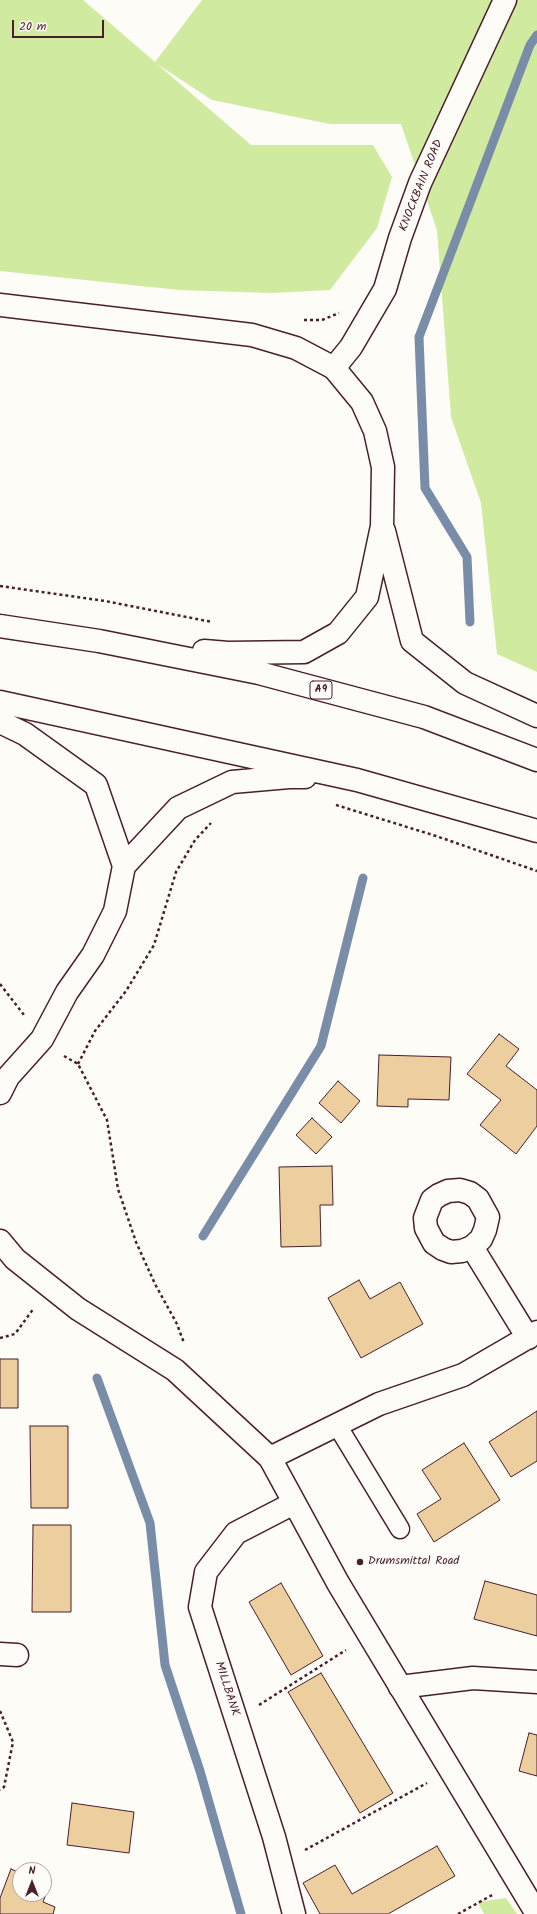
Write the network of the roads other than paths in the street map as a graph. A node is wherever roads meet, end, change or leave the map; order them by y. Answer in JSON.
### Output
{"nodes":[{"id":1,"x":505,"y":0,"type":"edge"},
{"id":2,"x":0,"y":305,"type":"edge"},
{"id":3,"x":334,"y":368,"type":"junction"},
{"id":4,"x":382,"y":526,"type":"junction"},
{"id":5,"x":0,"y":626,"type":"edge"},
{"id":6,"x":99,"y":641,"type":"junction"},
{"id":7,"x":0,"y":702,"type":"edge"},
{"id":8,"x":537,"y":716,"type":"edge"},
{"id":9,"x":0,"y":722,"type":"edge"},
{"id":10,"x":537,"y":760,"type":"edge"},
{"id":11,"x":357,"y":780,"type":"junction"},
{"id":12,"x":537,"y":831,"type":"edge"},
{"id":13,"x":124,"y":866,"type":"junction"},
{"id":14,"x":3,"y":1083,"type":"edge"},
{"id":15,"x":0,"y":1241,"type":"edge"},
{"id":16,"x":472,"y":1247,"type":"dead end"},
{"id":17,"x":7,"y":1257,"type":"edge"},
{"id":18,"x":532,"y":1335,"type":"edge"},
{"id":19,"x":337,"y":1425,"type":"junction"},
{"id":20,"x":270,"y":1458,"type":"junction"},
{"id":21,"x":294,"y":1503,"type":"junction"},
{"id":22,"x":400,"y":1528,"type":"dead end"},
{"id":23,"x":537,"y":1682,"type":"edge"},
{"id":24,"x":400,"y":1686,"type":"junction"},
{"id":25,"x":294,"y":1914,"type":"edge"},
{"id":26,"x":537,"y":1914,"type":"edge"}],
"edges":[{"from":1,"to":3,"type":"main road","name":"KNOCKBAIN ROAD"},
{"from":2,"to":3,"type":"main road"},
{"from":3,"to":4,"type":"main road"},
{"from":4,"to":6,"type":"main road","number":"A9"},
{"from":4,"to":8,"type":"main road"},
{"from":5,"to":6,"type":"main road","number":"A9"},
{"from":6,"to":10,"type":"main road","number":"A9"},
{"from":7,"to":11,"type":"main road"},
{"from":9,"to":13,"type":"main road"},
{"from":11,"to":12,"type":"main road"},
{"from":11,"to":13,"type":"main road"},
{"from":13,"to":14,"type":"main road"},
{"from":15,"to":17,"type":"main road"},
{"from":16,"to":18,"type":"main road"},
{"from":17,"to":20,"type":"main road"},
{"from":18,"to":19,"type":"main road"},
{"from":19,"to":20,"type":"main road"},
{"from":19,"to":22,"type":"lane"},
{"from":20,"to":21,"type":"main road"},
{"from":21,"to":24,"type":"main road"},
{"from":21,"to":25,"type":"main road","name":"MILLBANK"},
{"from":23,"to":24,"type":"main road"},
{"from":24,"to":26,"type":"main road"}]}
